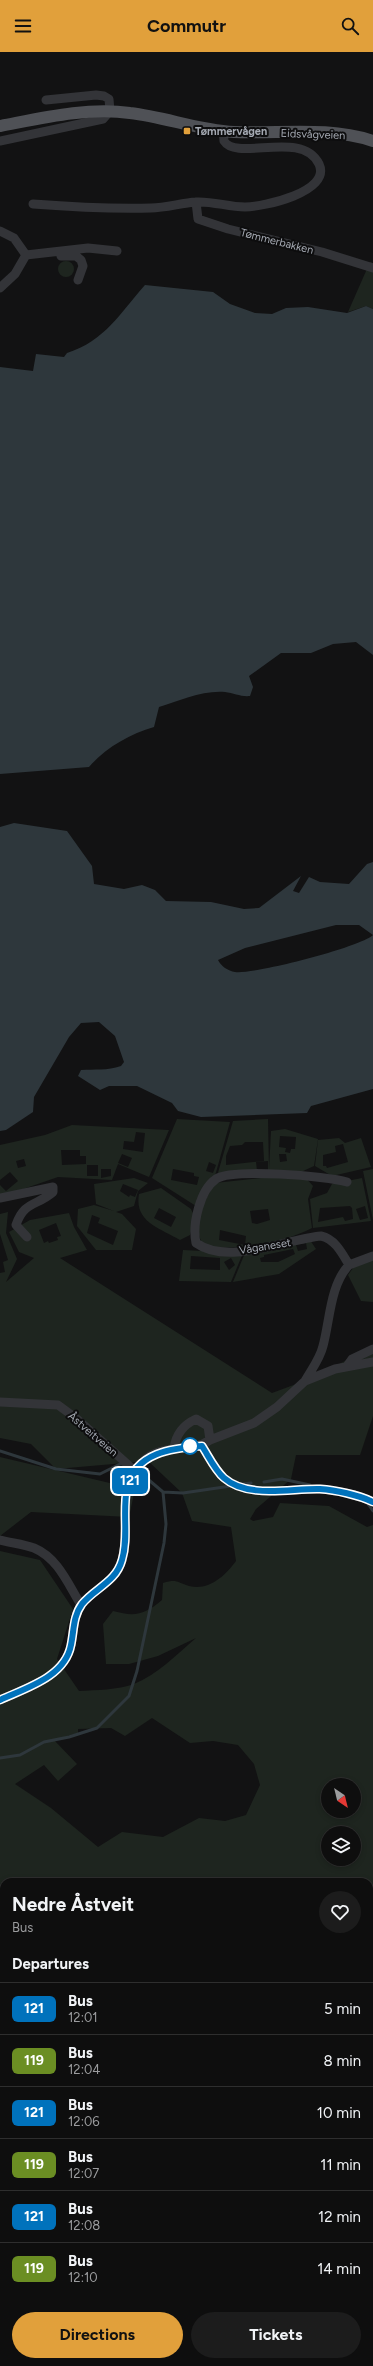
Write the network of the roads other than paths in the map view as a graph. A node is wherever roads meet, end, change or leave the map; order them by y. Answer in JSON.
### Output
{"nodes":[{"id":1,"x":46,"y":100,"type":"dead end"},
{"id":2,"x":110,"y":111,"type":"junction"},
{"id":3,"x":0,"y":126,"type":"edge"},
{"id":4,"x":223,"y":131,"type":"junction"},
{"id":5,"x":0,"y":141,"type":"edge"},
{"id":6,"x":373,"y":141,"type":"edge"},
{"id":7,"x":196,"y":202,"type":"junction"},
{"id":8,"x":33,"y":204,"type":"dead end"},
{"id":9,"x":0,"y":231,"type":"edge"},
{"id":10,"x":117,"y":251,"type":"dead end"},
{"id":11,"x":26,"y":254,"type":"junction"},
{"id":12,"x":373,"y":268,"type":"edge"},
{"id":13,"x":78,"y":280,"type":"dead end"},
{"id":14,"x":0,"y":288,"type":"edge"},
{"id":15,"x":347,"y":1182,"type":"dead end"},
{"id":16,"x":0,"y":1198,"type":"edge"},
{"id":17,"x":27,"y":1237,"type":"dead end"},
{"id":18,"x":373,"y":1256,"type":"edge"},
{"id":19,"x":349,"y":1265,"type":"junction"},
{"id":20,"x":373,"y":1349,"type":"edge"},
{"id":21,"x":373,"y":1362,"type":"edge"},
{"id":22,"x":347,"y":1366,"type":"junction"},
{"id":23,"x":305,"y":1381,"type":"junction"},
{"id":24,"x":0,"y":1402,"type":"edge"},
{"id":25,"x":206,"y":1443,"type":"junction"},
{"id":26,"x":174,"y":1448,"type":"junction"},
{"id":27,"x":138,"y":1468,"type":"junction"},
{"id":28,"x":373,"y":1502,"type":"edge"},
{"id":29,"x":0,"y":1540,"type":"edge"},
{"id":30,"x":82,"y":1605,"type":"junction"},
{"id":31,"x":0,"y":1700,"type":"edge"}],
"edges":[{"from":1,"to":2,"type":"street"},
{"from":2,"to":3,"type":"main road","name":"Eidsvågveien"},
{"from":2,"to":4,"type":"main road","name":"Eidsvågveien"},
{"from":2,"to":5,"type":"street"},
{"from":4,"to":6,"type":"main road","name":"Eidsvågveien"},
{"from":4,"to":7,"type":"street"},
{"from":7,"to":8,"type":"street"},
{"from":7,"to":12,"type":"street","name":"Tømmerbakken"},
{"from":9,"to":11,"type":"street"},
{"from":10,"to":11,"type":"street"},
{"from":11,"to":13,"type":"street"},
{"from":11,"to":14,"type":"street"},
{"from":15,"to":19,"type":"street","name":"Våganeset"},
{"from":16,"to":17,"type":"street"},
{"from":18,"to":19,"type":"street"},
{"from":19,"to":23,"type":"street"},
{"from":20,"to":22,"type":"street"},
{"from":21,"to":22,"type":"street"},
{"from":22,"to":23,"type":"street"},
{"from":23,"to":25,"type":"street"},
{"from":24,"to":27,"type":"street","name":"Åstveitveien"},
{"from":25,"to":26,"type":"street"},
{"from":25,"to":26,"type":"street"},
{"from":25,"to":28,"type":"street"},
{"from":26,"to":27,"type":"street"},
{"from":27,"to":30,"type":"street"},
{"from":29,"to":30,"type":"street"},
{"from":30,"to":31,"type":"street"}]}
